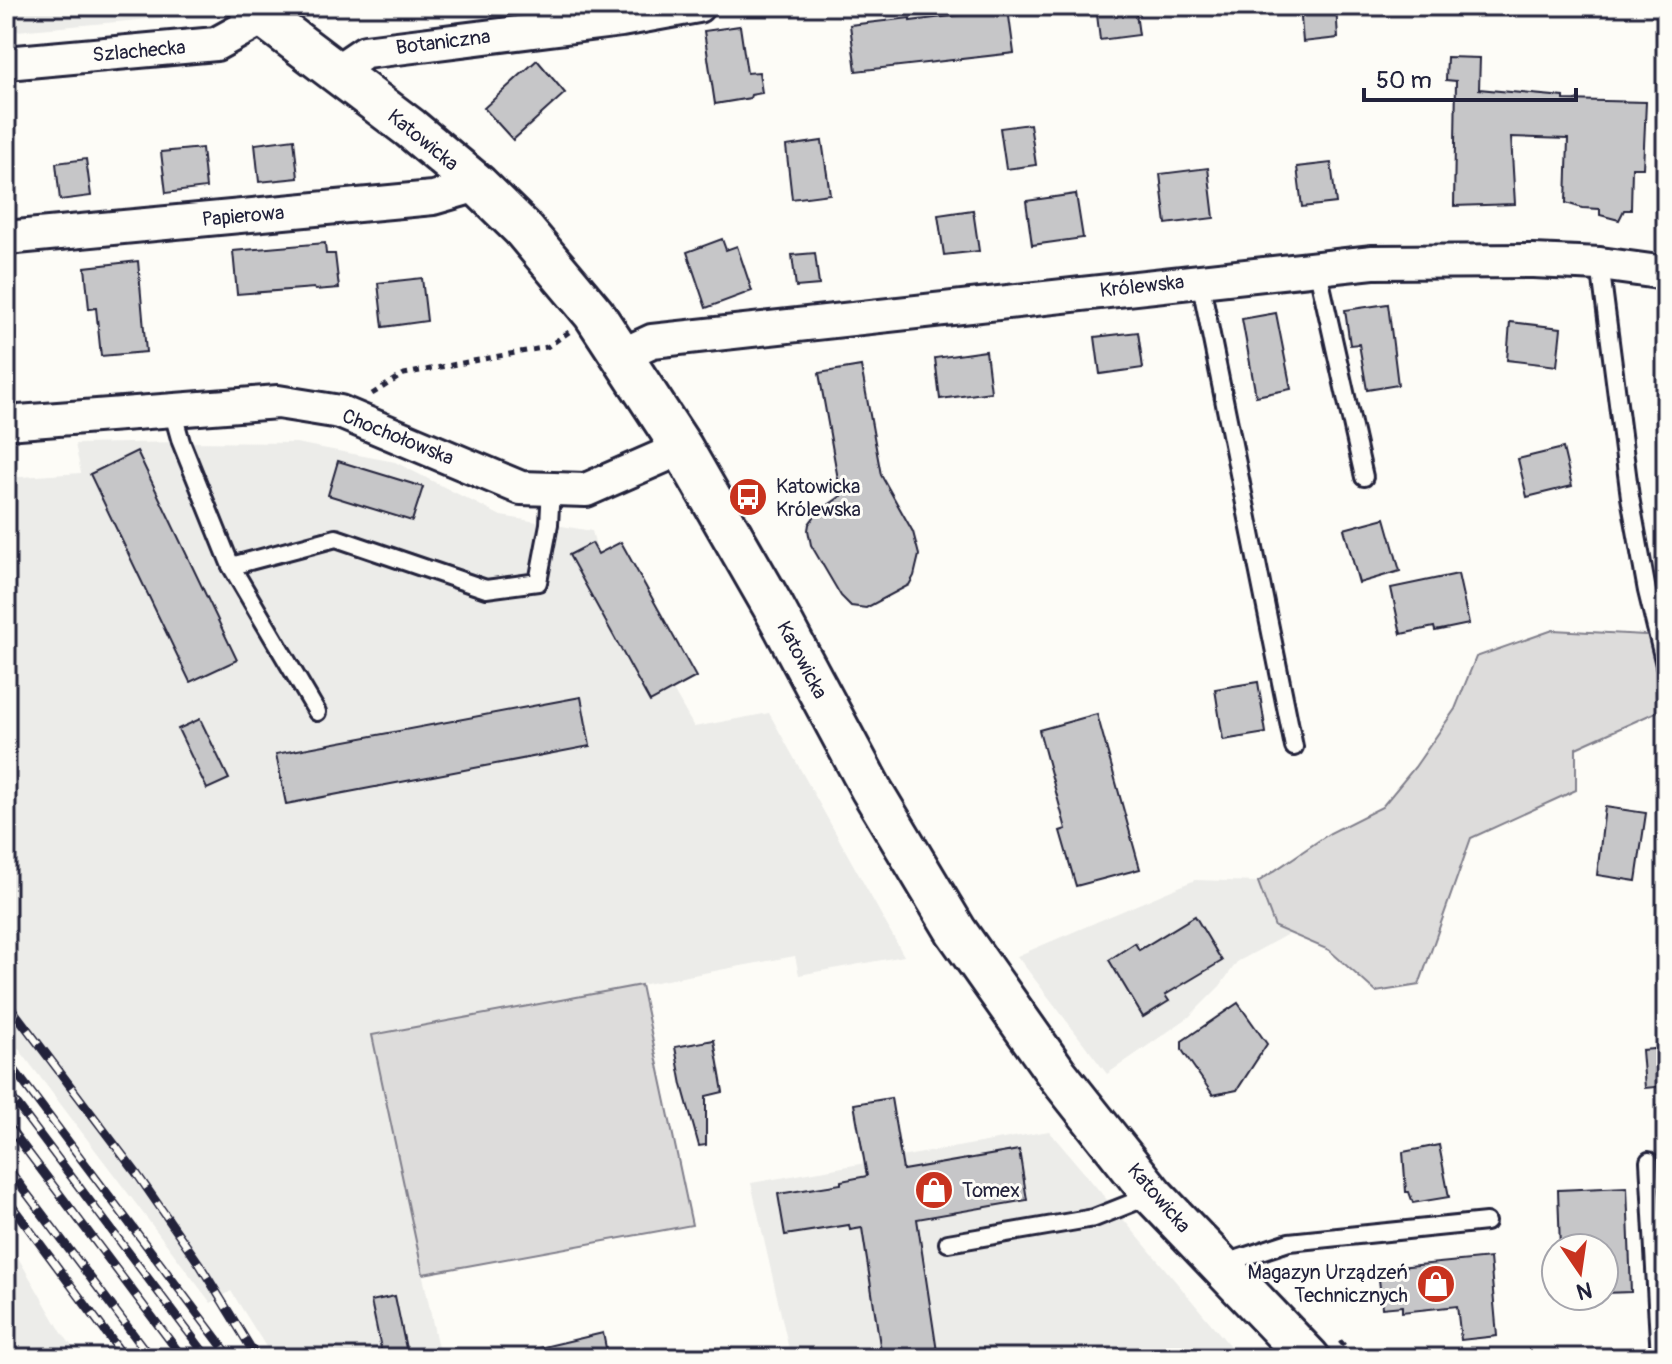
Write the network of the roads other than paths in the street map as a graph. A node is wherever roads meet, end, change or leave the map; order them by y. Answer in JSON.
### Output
{"nodes":[{"id":1,"x":698,"y":6,"type":"edge"},
{"id":2,"x":257,"y":12,"type":"edge"},
{"id":3,"x":6,"y":63,"type":"edge"},
{"id":4,"x":337,"y":71,"type":"junction"},
{"id":5,"x":478,"y":185,"type":"junction"},
{"id":6,"x":6,"y":238,"type":"edge"},
{"id":7,"x":1600,"y":264,"type":"junction"},
{"id":8,"x":1317,"y":267,"type":"junction"},
{"id":9,"x":1666,"y":273,"type":"edge"},
{"id":10,"x":1200,"y":280,"type":"junction"},
{"id":11,"x":622,"y":355,"type":"junction"},
{"id":12,"x":172,"y":410,"type":"junction"},
{"id":13,"x":6,"y":423,"type":"edge"},
{"id":14,"x":682,"y":448,"type":"junction"},
{"id":15,"x":1364,"y":477,"type":"dead end"},
{"id":16,"x":551,"y":489,"type":"junction"},
{"id":17,"x":231,"y":566,"type":"junction"},
{"id":18,"x":1666,"y":669,"type":"edge"},
{"id":19,"x":317,"y":712,"type":"dead end"},
{"id":20,"x":1294,"y":747,"type":"dead end"},
{"id":21,"x":1649,"y":1161,"type":"dead end"},
{"id":22,"x":1153,"y":1195,"type":"junction"},
{"id":23,"x":1486,"y":1222,"type":"dead end"},
{"id":24,"x":948,"y":1243,"type":"dead end"},
{"id":25,"x":1221,"y":1265,"type":"junction"},
{"id":26,"x":1309,"y":1358,"type":"edge"},
{"id":27,"x":1660,"y":1358,"type":"edge"}],
"edges":[{"from":1,"to":4,"type":"street","name":"Botaniczna"},
{"from":2,"to":3,"type":"street","name":"Szlachecka"},
{"from":2,"to":4,"type":"street","name":"Katowicka"},
{"from":4,"to":5,"type":"street","name":"Katowicka"},
{"from":5,"to":6,"type":"street","name":"Papierowa"},
{"from":5,"to":11,"type":"street","name":"Katowicka"},
{"from":7,"to":8,"type":"street","name":"Królewska"},
{"from":7,"to":9,"type":"street","name":"Królewska"},
{"from":7,"to":18,"type":"lane"},
{"from":8,"to":10,"type":"street","name":"Królewska"},
{"from":8,"to":15,"type":"lane"},
{"from":10,"to":11,"type":"street","name":"Królewska"},
{"from":10,"to":20,"type":"lane"},
{"from":11,"to":14,"type":"street","name":"Katowicka"},
{"from":12,"to":13,"type":"street","name":"Chochołowska"},
{"from":12,"to":16,"type":"street","name":"Chochołowska"},
{"from":12,"to":17,"type":"lane"},
{"from":14,"to":16,"type":"street","name":"Chochołowska"},
{"from":14,"to":22,"type":"street","name":"Katowicka"},
{"from":16,"to":17,"type":"lane"},
{"from":17,"to":19,"type":"lane"},
{"from":21,"to":27,"type":"lane"},
{"from":22,"to":24,"type":"lane"},
{"from":22,"to":25,"type":"street","name":"Katowicka"},
{"from":23,"to":25,"type":"lane"},
{"from":25,"to":26,"type":"street","name":"Katowicka"}]}
